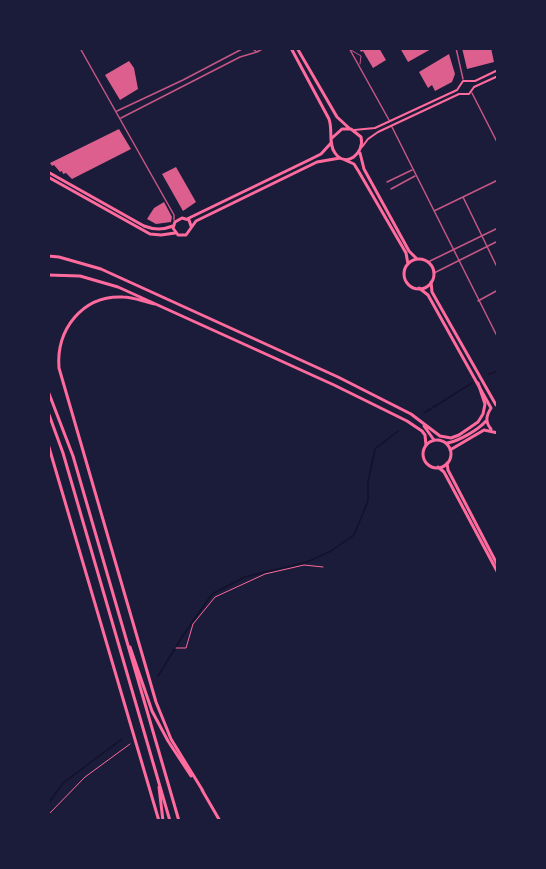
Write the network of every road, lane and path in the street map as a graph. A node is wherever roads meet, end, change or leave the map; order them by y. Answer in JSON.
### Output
{"nodes":[{"id":1,"x":81,"y":48,"type":"edge"},
{"id":2,"x":244,"y":48,"type":"edge"},
{"id":3,"x":251,"y":48,"type":"edge"},
{"id":4,"x":264,"y":48,"type":"edge"},
{"id":5,"x":291,"y":48,"type":"edge"},
{"id":6,"x":297,"y":48,"type":"edge"},
{"id":7,"x":456,"y":48,"type":"edge"},
{"id":8,"x":349,"y":49,"type":"edge"},
{"id":9,"x":257,"y":52,"type":"junction"},
{"id":10,"x":359,"y":65,"type":"junction"},
{"id":11,"x":498,"y":70,"type":"edge"},
{"id":12,"x":498,"y":76,"type":"edge"},
{"id":13,"x":463,"y":81,"type":"junction"},
{"id":14,"x":470,"y":81,"type":"junction"},
{"id":15,"x":180,"y":82,"type":"junction"},
{"id":16,"x":182,"y":86,"type":"junction"},
{"id":17,"x":474,"y":87,"type":"junction"},
{"id":18,"x":459,"y":88,"type":"junction"},
{"id":19,"x":472,"y":93,"type":"junction"},
{"id":20,"x":463,"y":94,"type":"junction"},
{"id":21,"x":117,"y":111,"type":"junction"},
{"id":22,"x":121,"y":118,"type":"junction"},
{"id":23,"x":390,"y":121,"type":"junction"},
{"id":24,"x":392,"y":126,"type":"junction"},
{"id":25,"x":352,"y":129,"type":"junction"},
{"id":26,"x":498,"y":132,"type":"edge"},
{"id":27,"x":493,"y":134,"type":"junction"},
{"id":28,"x":332,"y":140,"type":"junction"},
{"id":29,"x":498,"y":144,"type":"edge"},
{"id":30,"x":362,"y":147,"type":"junction"},
{"id":31,"x":360,"y":152,"type":"junction"},
{"id":32,"x":342,"y":158,"type":"junction"},
{"id":33,"x":413,"y":169,"type":"junction"},
{"id":34,"x":48,"y":172,"type":"edge"},
{"id":35,"x":416,"y":176,"type":"junction"},
{"id":36,"x":48,"y":177,"type":"edge"},
{"id":37,"x":498,"y":180,"type":"edge"},
{"id":38,"x":387,"y":182,"type":"dead end"},
{"id":39,"x":391,"y":189,"type":"dead end"},
{"id":40,"x":463,"y":197,"type":"junction"},
{"id":41,"x":433,"y":211,"type":"junction"},
{"id":42,"x":174,"y":214,"type":"junction"},
{"id":43,"x":184,"y":218,"type":"junction"},
{"id":44,"x":174,"y":224,"type":"junction"},
{"id":45,"x":191,"y":226,"type":"junction"},
{"id":46,"x":498,"y":228,"type":"edge"},
{"id":47,"x":176,"y":233,"type":"junction"},
{"id":48,"x":482,"y":236,"type":"junction"},
{"id":49,"x":498,"y":241,"type":"edge"},
{"id":50,"x":487,"y":247,"type":"junction"},
{"id":51,"x":453,"y":250,"type":"junction"},
{"id":52,"x":48,"y":256,"type":"edge"},
{"id":53,"x":417,"y":259,"type":"junction"},
{"id":54,"x":458,"y":261,"type":"junction"},
{"id":55,"x":428,"y":262,"type":"junction"},
{"id":56,"x":408,"y":264,"type":"junction"},
{"id":57,"x":498,"y":269,"type":"edge"},
{"id":58,"x":434,"y":273,"type":"junction"},
{"id":59,"x":48,"y":275,"type":"edge"},
{"id":60,"x":431,"y":282,"type":"junction"},
{"id":61,"x":419,"y":288,"type":"junction"},
{"id":62,"x":498,"y":291,"type":"edge"},
{"id":63,"x":478,"y":300,"type":"junction"},
{"id":64,"x":155,"y":304,"type":"junction"},
{"id":65,"x":498,"y":338,"type":"edge"},
{"id":66,"x":478,"y":383,"type":"junction"},
{"id":67,"x":48,"y":392,"type":"edge"},
{"id":68,"x":497,"y":405,"type":"edge"},
{"id":69,"x":491,"y":408,"type":"junction"},
{"id":70,"x":48,"y":412,"type":"edge"},
{"id":71,"x":486,"y":420,"type":"junction"},
{"id":72,"x":421,"y":422,"type":"junction"},
{"id":73,"x":492,"y":431,"type":"junction"},
{"id":74,"x":498,"y":433,"type":"edge"},
{"id":75,"x":434,"y":440,"type":"junction"},
{"id":76,"x":446,"y":443,"type":"junction"},
{"id":77,"x":48,"y":444,"type":"edge"},
{"id":78,"x":426,"y":445,"type":"junction"},
{"id":79,"x":450,"y":450,"type":"junction"},
{"id":80,"x":447,"y":463,"type":"junction"},
{"id":81,"x":438,"y":467,"type":"junction"},
{"id":82,"x":498,"y":566,"type":"edge"},
{"id":83,"x":323,"y":567,"type":"dead end"},
{"id":84,"x":498,"y":573,"type":"edge"},
{"id":85,"x":126,"y":637,"type":"junction"},
{"id":86,"x":176,"y":648,"type":"dead end"},
{"id":87,"x":130,"y":744,"type":"dead end"},
{"id":88,"x":159,"y":782,"type":"junction"},
{"id":89,"x":203,"y":791,"type":"junction"},
{"id":90,"x":48,"y":815,"type":"edge"},
{"id":91,"x":159,"y":821,"type":"edge"},
{"id":92,"x":163,"y":821,"type":"edge"},
{"id":93,"x":171,"y":821,"type":"edge"},
{"id":94,"x":179,"y":821,"type":"edge"},
{"id":95,"x":220,"y":821,"type":"edge"}],
"edges":[{"from":1,"to":21,"type":"street"},
{"from":2,"to":15,"type":"street"},
{"from":3,"to":9,"type":"street"},
{"from":4,"to":9,"type":"street"},
{"from":5,"to":28,"type":"main road"},
{"from":6,"to":25,"type":"main road"},
{"from":7,"to":13,"type":"street"},
{"from":8,"to":10,"type":"street"},
{"from":8,"to":10,"type":"lane"},
{"from":9,"to":16,"type":"street"},
{"from":10,"to":23,"type":"street"},
{"from":11,"to":14,"type":"main road"},
{"from":12,"to":17,"type":"main road"},
{"from":13,"to":14,"type":"main road"},
{"from":13,"to":18,"type":"main road"},
{"from":14,"to":17,"type":"main road"},
{"from":15,"to":16,"type":"street"},
{"from":15,"to":21,"type":"street"},
{"from":16,"to":22,"type":"street"},
{"from":17,"to":19,"type":"main road"},
{"from":18,"to":20,"type":"main road"},
{"from":18,"to":23,"type":"main road"},
{"from":19,"to":20,"type":"main road"},
{"from":19,"to":27,"type":"street"},
{"from":20,"to":24,"type":"main road"},
{"from":21,"to":22,"type":"street"},
{"from":22,"to":42,"type":"street"},
{"from":23,"to":25,"type":"main road"},
{"from":24,"to":30,"type":"main road"},
{"from":24,"to":33,"type":"street"},
{"from":25,"to":28,"type":"main road"},
{"from":25,"to":30,"type":"main road"},
{"from":26,"to":27,"type":"street"},
{"from":27,"to":29,"type":"street"},
{"from":28,"to":32,"type":"main road"},
{"from":28,"to":43,"type":"main road"},
{"from":30,"to":31,"type":"main road"},
{"from":31,"to":32,"type":"main road"},
{"from":31,"to":53,"type":"main road"},
{"from":32,"to":45,"type":"main road"},
{"from":32,"to":56,"type":"main road"},
{"from":33,"to":35,"type":"street"},
{"from":33,"to":38,"type":"street"},
{"from":34,"to":44,"type":"main road"},
{"from":35,"to":39,"type":"street"},
{"from":35,"to":41,"type":"street"},
{"from":36,"to":47,"type":"main road"},
{"from":37,"to":40,"type":"street"},
{"from":40,"to":41,"type":"street"},
{"from":40,"to":48,"type":"street"},
{"from":41,"to":51,"type":"street"},
{"from":42,"to":43,"type":"street"},
{"from":42,"to":44,"type":"street"},
{"from":43,"to":44,"type":"main road"},
{"from":43,"to":45,"type":"main road"},
{"from":44,"to":47,"type":"main road"},
{"from":45,"to":47,"type":"main road"},
{"from":46,"to":48,"type":"street"},
{"from":48,"to":50,"type":"street"},
{"from":48,"to":51,"type":"street"},
{"from":49,"to":50,"type":"street"},
{"from":50,"to":54,"type":"street"},
{"from":50,"to":57,"type":"street"},
{"from":51,"to":54,"type":"street"},
{"from":51,"to":55,"type":"street"},
{"from":52,"to":72,"type":"main road"},
{"from":53,"to":55,"type":"main road"},
{"from":53,"to":56,"type":"main road"},
{"from":54,"to":58,"type":"street"},
{"from":54,"to":63,"type":"street"},
{"from":55,"to":58,"type":"main road"},
{"from":56,"to":61,"type":"main road"},
{"from":58,"to":60,"type":"main road"},
{"from":59,"to":64,"type":"main road"},
{"from":60,"to":61,"type":"main road"},
{"from":60,"to":68,"type":"main road"},
{"from":61,"to":66,"type":"main road"},
{"from":62,"to":63,"type":"street"},
{"from":63,"to":65,"type":"street"},
{"from":64,"to":78,"type":"main road"},
{"from":64,"to":89,"type":"main road"},
{"from":66,"to":69,"type":"main road"},
{"from":66,"to":72,"type":"main road"},
{"from":67,"to":85,"type":"main road"},
{"from":68,"to":69,"type":"main road"},
{"from":69,"to":71,"type":"main road"},
{"from":70,"to":88,"type":"main road"},
{"from":71,"to":73,"type":"main road"},
{"from":71,"to":76,"type":"main road"},
{"from":72,"to":75,"type":"main road"},
{"from":73,"to":74,"type":"main road"},
{"from":73,"to":79,"type":"main road"},
{"from":75,"to":76,"type":"main road"},
{"from":75,"to":78,"type":"main road"},
{"from":76,"to":79,"type":"main road"},
{"from":77,"to":91,"type":"main road"},
{"from":78,"to":81,"type":"main road"},
{"from":79,"to":80,"type":"main road"},
{"from":80,"to":81,"type":"main road"},
{"from":80,"to":82,"type":"main road"},
{"from":81,"to":84,"type":"main road"},
{"from":83,"to":86,"type":"path"},
{"from":85,"to":89,"type":"main road"},
{"from":85,"to":94,"type":"main road"},
{"from":87,"to":90,"type":"path"},
{"from":88,"to":92,"type":"main road"},
{"from":88,"to":93,"type":"main road"},
{"from":89,"to":95,"type":"main road"}]}
